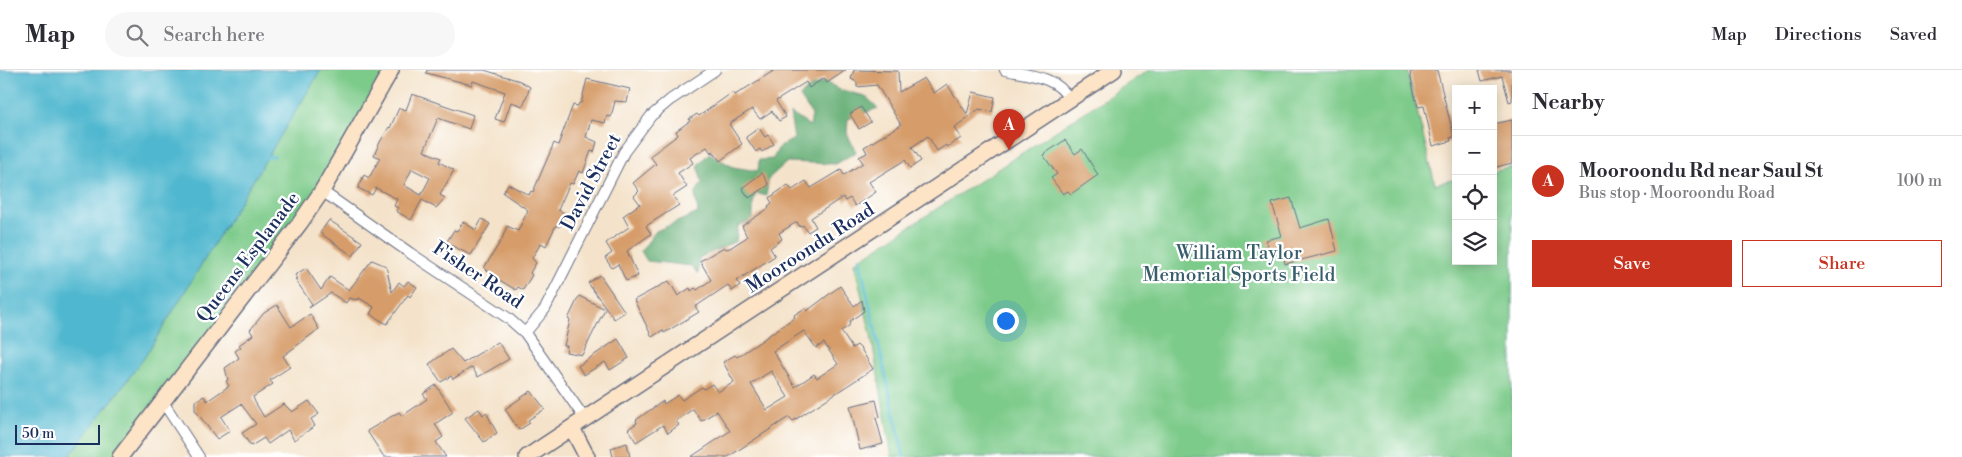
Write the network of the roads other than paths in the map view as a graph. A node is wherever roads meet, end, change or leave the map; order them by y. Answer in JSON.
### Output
{"nodes":[{"id":1,"x":391,"y":70,"type":"edge"},
{"id":2,"x":715,"y":70,"type":"edge"},
{"id":3,"x":1005,"y":70,"type":"edge"},
{"id":4,"x":1114,"y":70,"type":"edge"},
{"id":5,"x":1068,"y":99,"type":"junction"},
{"id":6,"x":322,"y":191,"type":"junction"},
{"id":7,"x":525,"y":333,"type":"junction"},
{"id":8,"x":162,"y":402,"type":"junction"},
{"id":9,"x":585,"y":419,"type":"junction"},
{"id":10,"x":572,"y":428,"type":"junction"},
{"id":11,"x":120,"y":457,"type":"edge"},
{"id":12,"x":199,"y":457,"type":"edge"},
{"id":13,"x":527,"y":457,"type":"edge"},
{"id":14,"x":587,"y":457,"type":"edge"}],
"edges":[{"from":1,"to":6,"type":"street","name":"Queens Esplanade"},
{"from":2,"to":7,"type":"street","name":"David Street"},
{"from":3,"to":5,"type":"street"},
{"from":4,"to":5,"type":"street","name":"Mooroondu Road"},
{"from":5,"to":9,"type":"street","name":"Mooroondu Road"},
{"from":6,"to":7,"type":"street","name":"Fisher Road"},
{"from":6,"to":8,"type":"street","name":"Queens Esplanade"},
{"from":7,"to":9,"type":"street","name":"Fisher Road"},
{"from":8,"to":11,"type":"street","name":"Queens Esplanade"},
{"from":8,"to":12,"type":"street"},
{"from":9,"to":10,"type":"street","name":"Mooroondu Road"},
{"from":10,"to":13,"type":"street","name":"Mooroondu Road"},
{"from":10,"to":14,"type":"street"}]}
